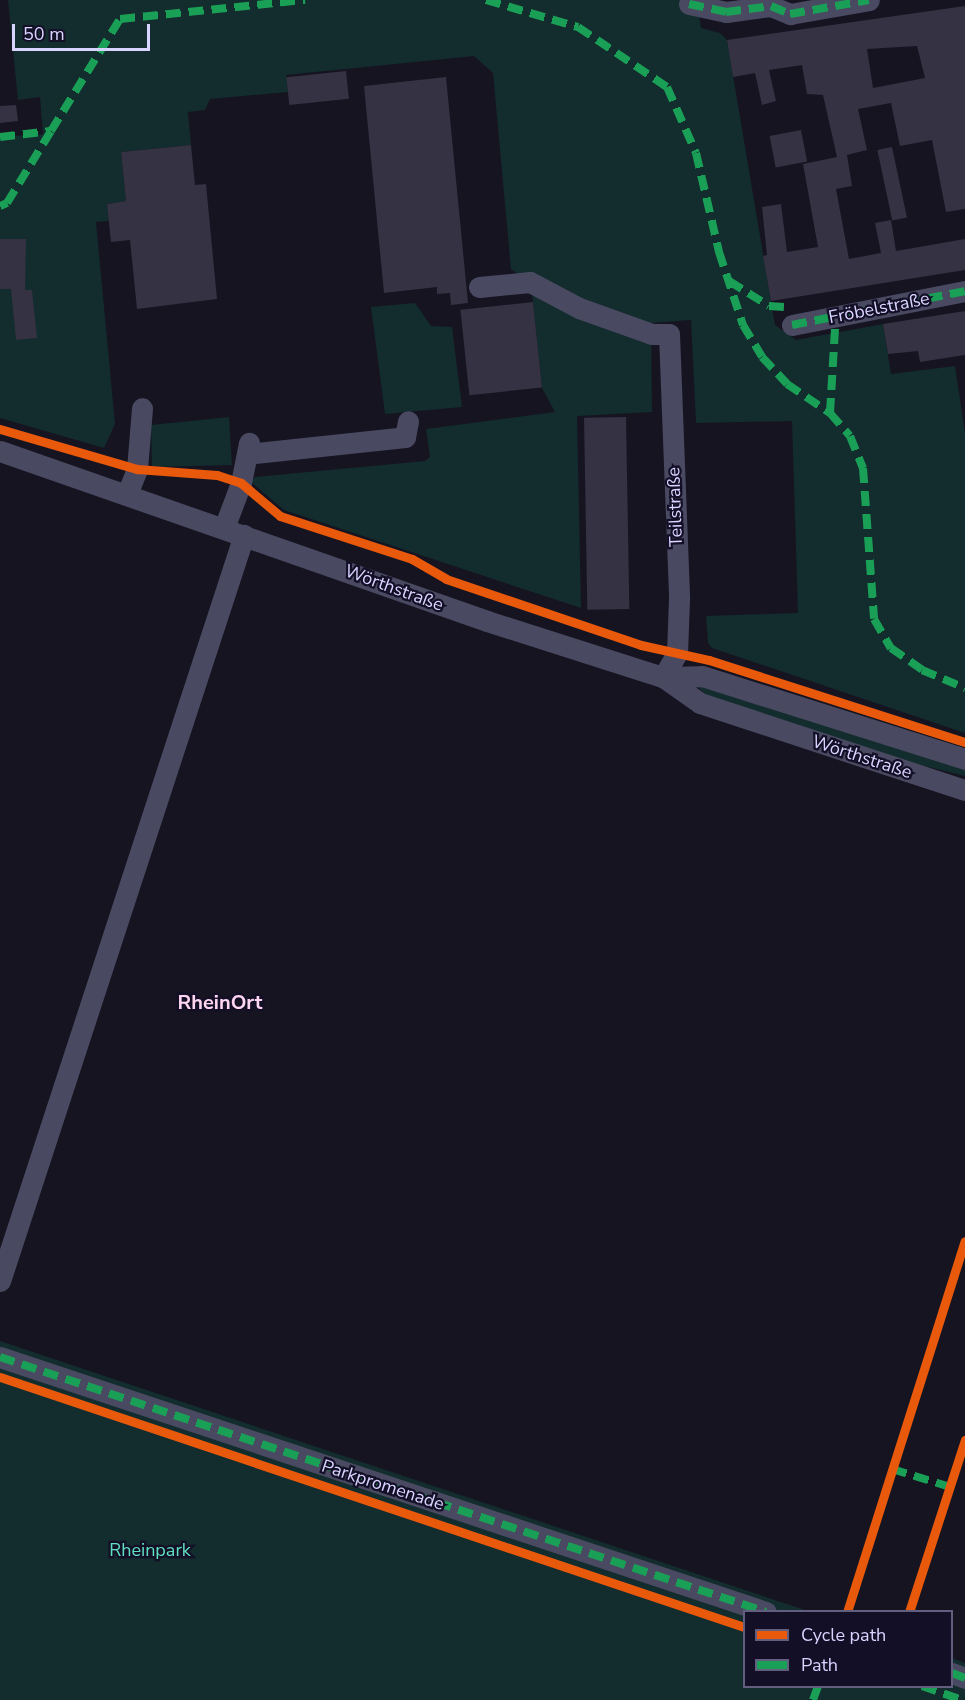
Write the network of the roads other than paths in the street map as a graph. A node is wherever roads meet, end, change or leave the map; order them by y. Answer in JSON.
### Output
{"nodes":[{"id":1,"x":869,"y":0,"type":"edge"},
{"id":2,"x":689,"y":3,"type":"dead end"},
{"id":3,"x":479,"y":287,"type":"dead end"},
{"id":4,"x":965,"y":291,"type":"edge"},
{"id":5,"x":792,"y":325,"type":"dead end"},
{"id":6,"x":142,"y":408,"type":"dead end"},
{"id":7,"x":408,"y":421,"type":"dead end"},
{"id":8,"x":0,"y":451,"type":"edge"},
{"id":9,"x":127,"y":494,"type":"junction"},
{"id":10,"x":224,"y":528,"type":"junction"},
{"id":11,"x":244,"y":535,"type":"junction"},
{"id":12,"x":663,"y":677,"type":"junction"},
{"id":13,"x":965,"y":759,"type":"edge"},
{"id":14,"x":965,"y":790,"type":"edge"},
{"id":15,"x":0,"y":1281,"type":"edge"},
{"id":16,"x":0,"y":1357,"type":"edge"},
{"id":17,"x":763,"y":1610,"type":"edge"}],
"edges":[{"from":1,"to":2,"type":"street"},
{"from":3,"to":12,"type":"street","name":"Teilstraße"},
{"from":4,"to":5,"type":"street","name":"Fröbelstraße"},
{"from":6,"to":9,"type":"street"},
{"from":7,"to":10,"type":"street"},
{"from":8,"to":9,"type":"street","name":"Wörthstraße"},
{"from":9,"to":10,"type":"street","name":"Wörthstraße"},
{"from":10,"to":11,"type":"street","name":"Wörthstraße"},
{"from":11,"to":12,"type":"street","name":"Wörthstraße"},
{"from":11,"to":15,"type":"street"},
{"from":12,"to":13,"type":"street","name":"Wörthstraße"},
{"from":12,"to":14,"type":"street","name":"Wörthstraße"},
{"from":16,"to":17,"type":"street","name":"Parkpromenade"}]}
